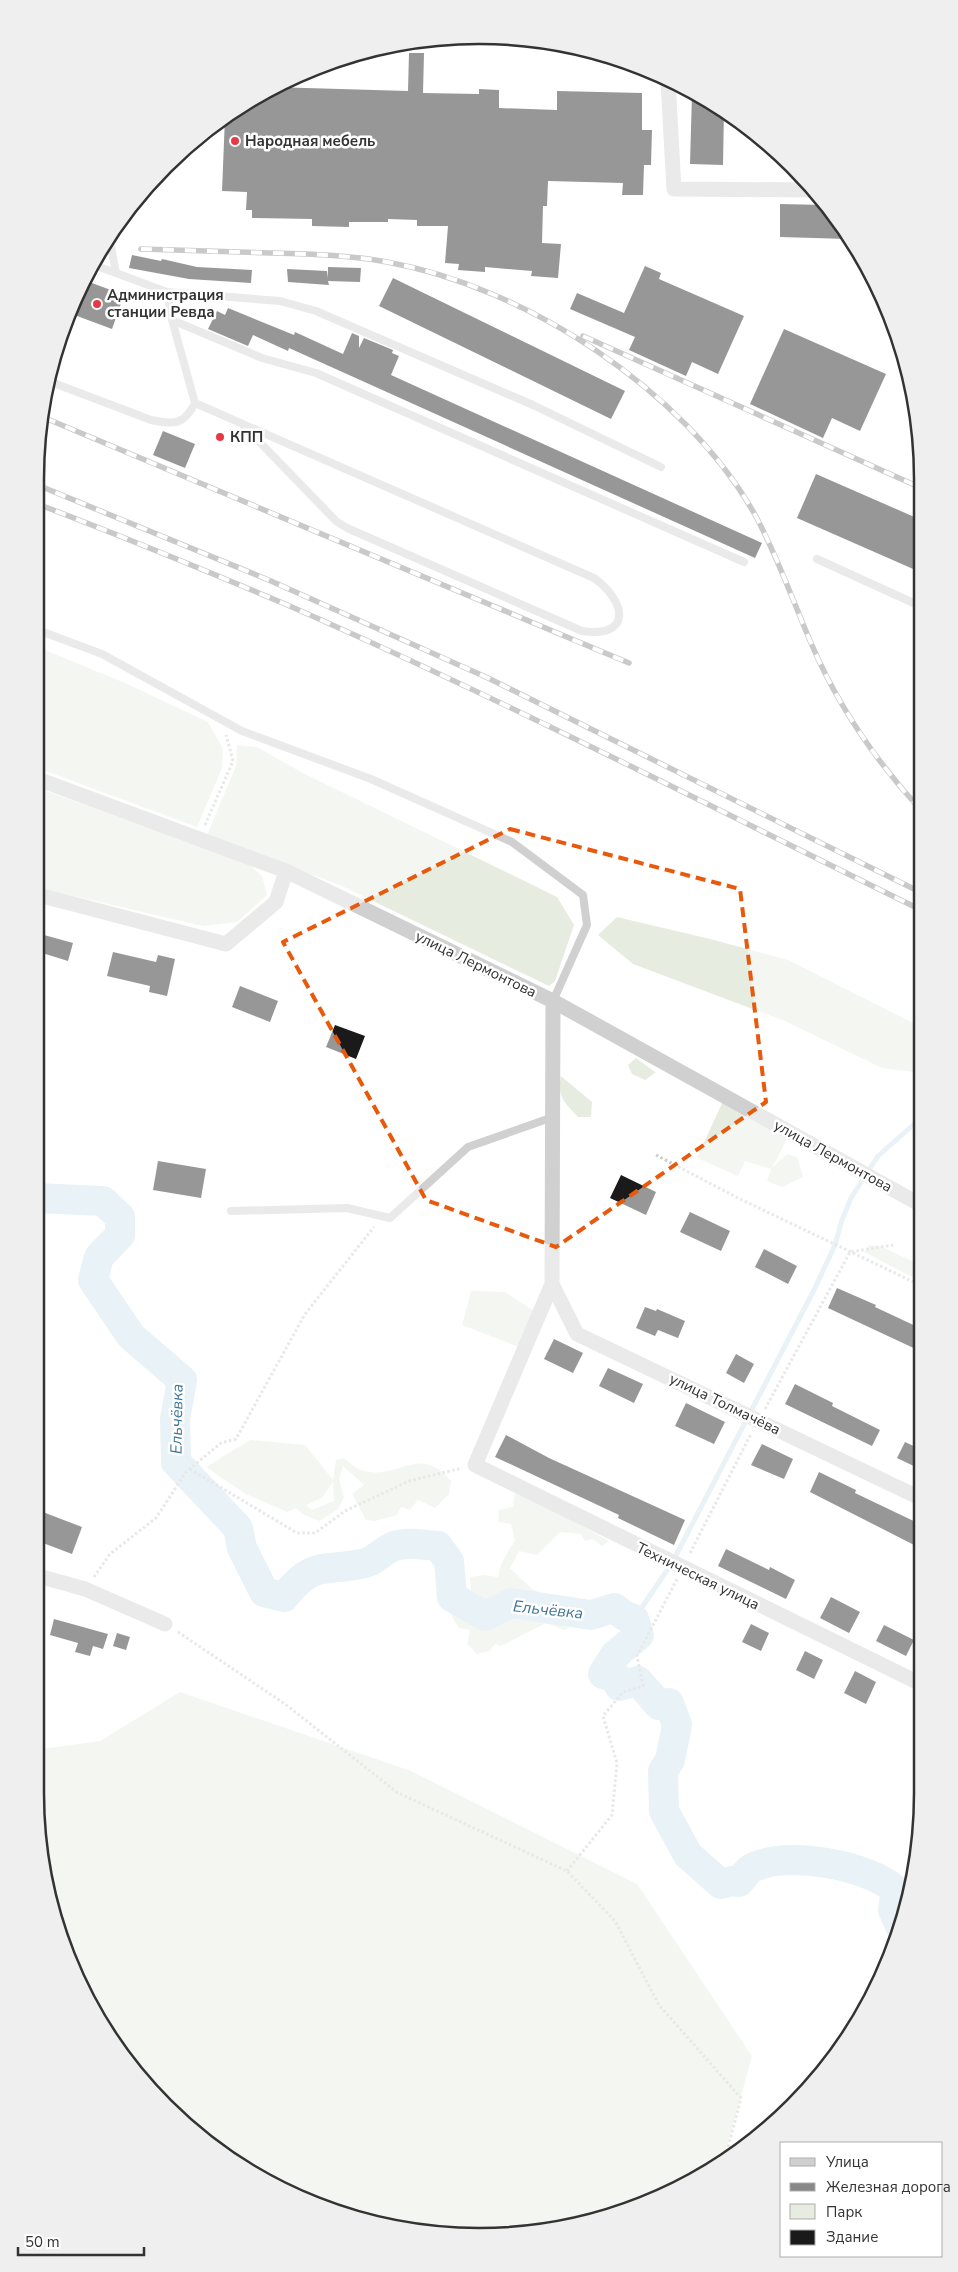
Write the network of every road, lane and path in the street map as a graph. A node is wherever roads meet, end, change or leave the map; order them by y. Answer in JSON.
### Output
{"nodes":[{"id":1,"x":668,"y":87,"type":"edge"},
{"id":2,"x":804,"y":190,"type":"edge"},
{"id":3,"x":111,"y":247,"type":"edge"},
{"id":4,"x":99,"y":267,"type":"edge"},
{"id":5,"x":116,"y":273,"type":"junction"},
{"id":6,"x":167,"y":292,"type":"junction"},
{"id":7,"x":172,"y":320,"type":"junction"},
{"id":8,"x":55,"y":383,"type":"edge"},
{"id":9,"x":195,"y":404,"type":"junction"},
{"id":10,"x":244,"y":426,"type":"junction"},
{"id":11,"x":661,"y":466,"type":"dead end"},
{"id":12,"x":817,"y":558,"type":"dead end"},
{"id":13,"x":744,"y":562,"type":"dead end"},
{"id":14,"x":914,"y":603,"type":"edge"},
{"id":15,"x":44,"y":632,"type":"edge"},
{"id":16,"x":222,"y":720,"type":"junction"},
{"id":17,"x":44,"y":781,"type":"edge"},
{"id":18,"x":198,"y":839,"type":"junction"},
{"id":19,"x":286,"y":871,"type":"junction"},
{"id":20,"x":44,"y":896,"type":"edge"},
{"id":21,"x":552,"y":1001,"type":"junction"},
{"id":22,"x":552,"y":1117,"type":"junction"},
{"id":23,"x":656,"y":1155,"type":"dead end"},
{"id":24,"x":914,"y":1201,"type":"edge"},
{"id":25,"x":231,"y":1211,"type":"dead end"},
{"id":26,"x":382,"y":1216,"type":"junction"},
{"id":27,"x":893,"y":1245,"type":"dead end"},
{"id":28,"x":850,"y":1252,"type":"junction"},
{"id":29,"x":914,"y":1282,"type":"edge"},
{"id":30,"x":552,"y":1284,"type":"junction"},
{"id":31,"x":758,"y":1420,"type":"junction"},
{"id":32,"x":475,"y":1465,"type":"junction"},
{"id":33,"x":190,"y":1469,"type":"junction"},
{"id":34,"x":914,"y":1495,"type":"edge"},
{"id":35,"x":682,"y":1568,"type":"junction"},
{"id":36,"x":44,"y":1578,"type":"edge"},
{"id":37,"x":85,"y":1589,"type":"junction"},
{"id":38,"x":165,"y":1624,"type":"joint"},
{"id":39,"x":914,"y":1681,"type":"edge"},
{"id":40,"x":567,"y":1871,"type":"junction"},
{"id":41,"x":727,"y":2150,"type":"edge"}],
"edges":[{"from":1,"to":2,"type":"street"},
{"from":3,"to":5,"type":"lane"},
{"from":4,"to":5,"type":"lane"},
{"from":5,"to":6,"type":"lane"},
{"from":6,"to":7,"type":"lane"},
{"from":6,"to":11,"type":"lane"},
{"from":7,"to":9,"type":"lane"},
{"from":7,"to":13,"type":"lane"},
{"from":8,"to":9,"type":"lane"},
{"from":9,"to":10,"type":"lane"},
{"from":10,"to":10,"type":"lane"},
{"from":12,"to":14,"type":"lane"},
{"from":15,"to":16,"type":"lane"},
{"from":16,"to":18,"type":"path"},
{"from":16,"to":21,"type":"lane"},
{"from":17,"to":18,"type":"street","name":"улица Лермонтова"},
{"from":18,"to":19,"type":"street","name":"улица Лермонтова"},
{"from":19,"to":20,"type":"street"},
{"from":19,"to":21,"type":"street","name":"улица Лермонтова"},
{"from":21,"to":22,"type":"street"},
{"from":21,"to":24,"type":"street","name":"улица Лермонтова"},
{"from":22,"to":26,"type":"lane"},
{"from":22,"to":30,"type":"street"},
{"from":23,"to":28,"type":"path"},
{"from":25,"to":26,"type":"lane"},
{"from":26,"to":33,"type":"path"},
{"from":27,"to":28,"type":"path"},
{"from":28,"to":29,"type":"path"},
{"from":28,"to":31,"type":"path"},
{"from":30,"to":31,"type":"street","name":"улица Толмачёва"},
{"from":30,"to":32,"type":"street"},
{"from":31,"to":34,"type":"street","name":"улица Толмачёва"},
{"from":31,"to":35,"type":"path"},
{"from":32,"to":33,"type":"path"},
{"from":32,"to":35,"type":"street","name":"Техническая улица"},
{"from":33,"to":37,"type":"path"},
{"from":35,"to":39,"type":"street","name":"Техническая улица"},
{"from":35,"to":40,"type":"path"},
{"from":36,"to":37,"type":"street"},
{"from":37,"to":38,"type":"street"},
{"from":38,"to":40,"type":"path"},
{"from":40,"to":41,"type":"path"}]}
